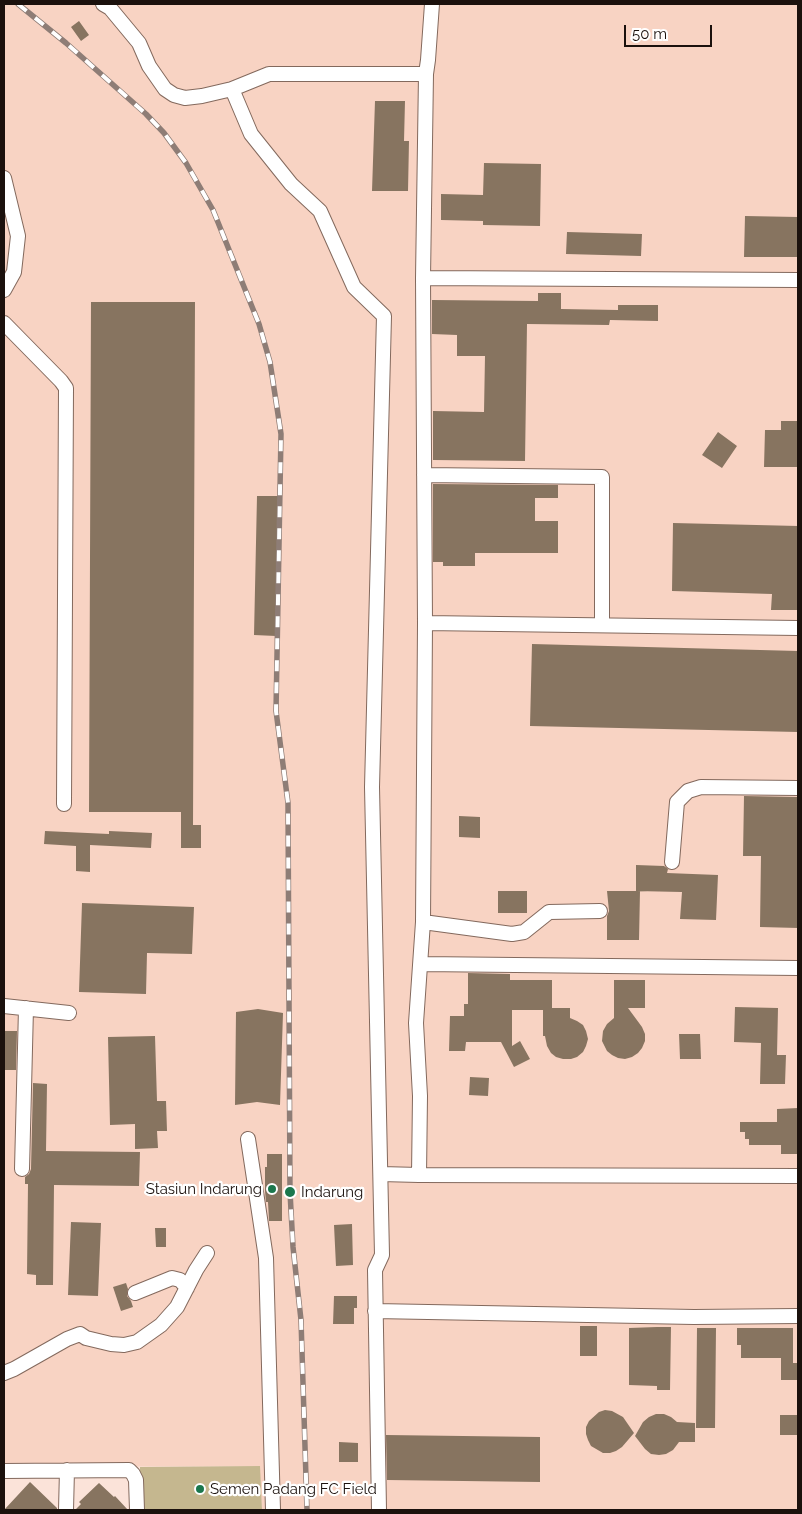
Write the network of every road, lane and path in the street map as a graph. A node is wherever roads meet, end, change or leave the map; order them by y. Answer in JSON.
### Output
{"nodes":[{"id":1,"x":103,"y":4,"type":"edge"},
{"id":2,"x":432,"y":4,"type":"edge"},
{"id":3,"x":426,"y":74,"type":"junction"},
{"id":4,"x":232,"y":89,"type":"junction"},
{"id":5,"x":4,"y":178,"type":"edge"},
{"id":6,"x":423,"y":278,"type":"junction"},
{"id":7,"x":798,"y":280,"type":"edge"},
{"id":8,"x":4,"y":290,"type":"edge"},
{"id":9,"x":4,"y":323,"type":"edge"},
{"id":10,"x":424,"y":475,"type":"junction"},
{"id":11,"x":425,"y":623,"type":"junction"},
{"id":12,"x":602,"y":625,"type":"junction"},
{"id":13,"x":798,"y":628,"type":"edge"},
{"id":14,"x":798,"y":788,"type":"edge"},
{"id":15,"x":64,"y":804,"type":"dead end"},
{"id":16,"x":672,"y":862,"type":"dead end"},
{"id":17,"x":600,"y":911,"type":"dead end"},
{"id":18,"x":423,"y":922,"type":"junction"},
{"id":19,"x":421,"y":964,"type":"junction"},
{"id":20,"x":798,"y":968,"type":"edge"},
{"id":21,"x":4,"y":1006,"type":"edge"},
{"id":22,"x":26,"y":1008,"type":"junction"},
{"id":23,"x":70,"y":1013,"type":"dead end"},
{"id":24,"x":248,"y":1139,"type":"dead end"},
{"id":25,"x":22,"y":1169,"type":"dead end"},
{"id":26,"x":381,"y":1174,"type":"junction"},
{"id":27,"x":418,"y":1175,"type":"junction"},
{"id":28,"x":798,"y":1176,"type":"edge"},
{"id":29,"x":207,"y":1253,"type":"dead end"},
{"id":30,"x":187,"y":1288,"type":"junction"},
{"id":31,"x":135,"y":1293,"type":"dead end"},
{"id":32,"x":375,"y":1311,"type":"junction"},
{"id":33,"x":798,"y":1316,"type":"edge"},
{"id":34,"x":4,"y":1373,"type":"edge"},
{"id":35,"x":66,"y":1470,"type":"junction"},
{"id":36,"x":4,"y":1471,"type":"edge"},
{"id":37,"x":66,"y":1510,"type":"edge"},
{"id":38,"x":136,"y":1510,"type":"edge"},
{"id":39,"x":273,"y":1510,"type":"edge"},
{"id":40,"x":379,"y":1510,"type":"edge"}],
"edges":[{"from":1,"to":4,"type":"street"},
{"from":2,"to":3,"type":"street"},
{"from":3,"to":4,"type":"street"},
{"from":3,"to":6,"type":"street"},
{"from":4,"to":26,"type":"street"},
{"from":5,"to":8,"type":"street"},
{"from":6,"to":7,"type":"street"},
{"from":6,"to":10,"type":"street"},
{"from":9,"to":15,"type":"street"},
{"from":10,"to":11,"type":"street"},
{"from":10,"to":12,"type":"street"},
{"from":11,"to":12,"type":"street"},
{"from":11,"to":18,"type":"street"},
{"from":12,"to":13,"type":"street"},
{"from":14,"to":16,"type":"street"},
{"from":17,"to":18,"type":"street"},
{"from":18,"to":19,"type":"street"},
{"from":19,"to":20,"type":"street"},
{"from":19,"to":27,"type":"street"},
{"from":21,"to":22,"type":"street"},
{"from":22,"to":23,"type":"street"},
{"from":22,"to":25,"type":"street"},
{"from":24,"to":39,"type":"street"},
{"from":26,"to":27,"type":"street"},
{"from":26,"to":32,"type":"street"},
{"from":27,"to":28,"type":"street"},
{"from":29,"to":30,"type":"street"},
{"from":30,"to":31,"type":"street"},
{"from":30,"to":34,"type":"street"},
{"from":32,"to":33,"type":"street"},
{"from":32,"to":40,"type":"street"},
{"from":35,"to":36,"type":"street"},
{"from":35,"to":37,"type":"street"},
{"from":35,"to":38,"type":"street"}]}
